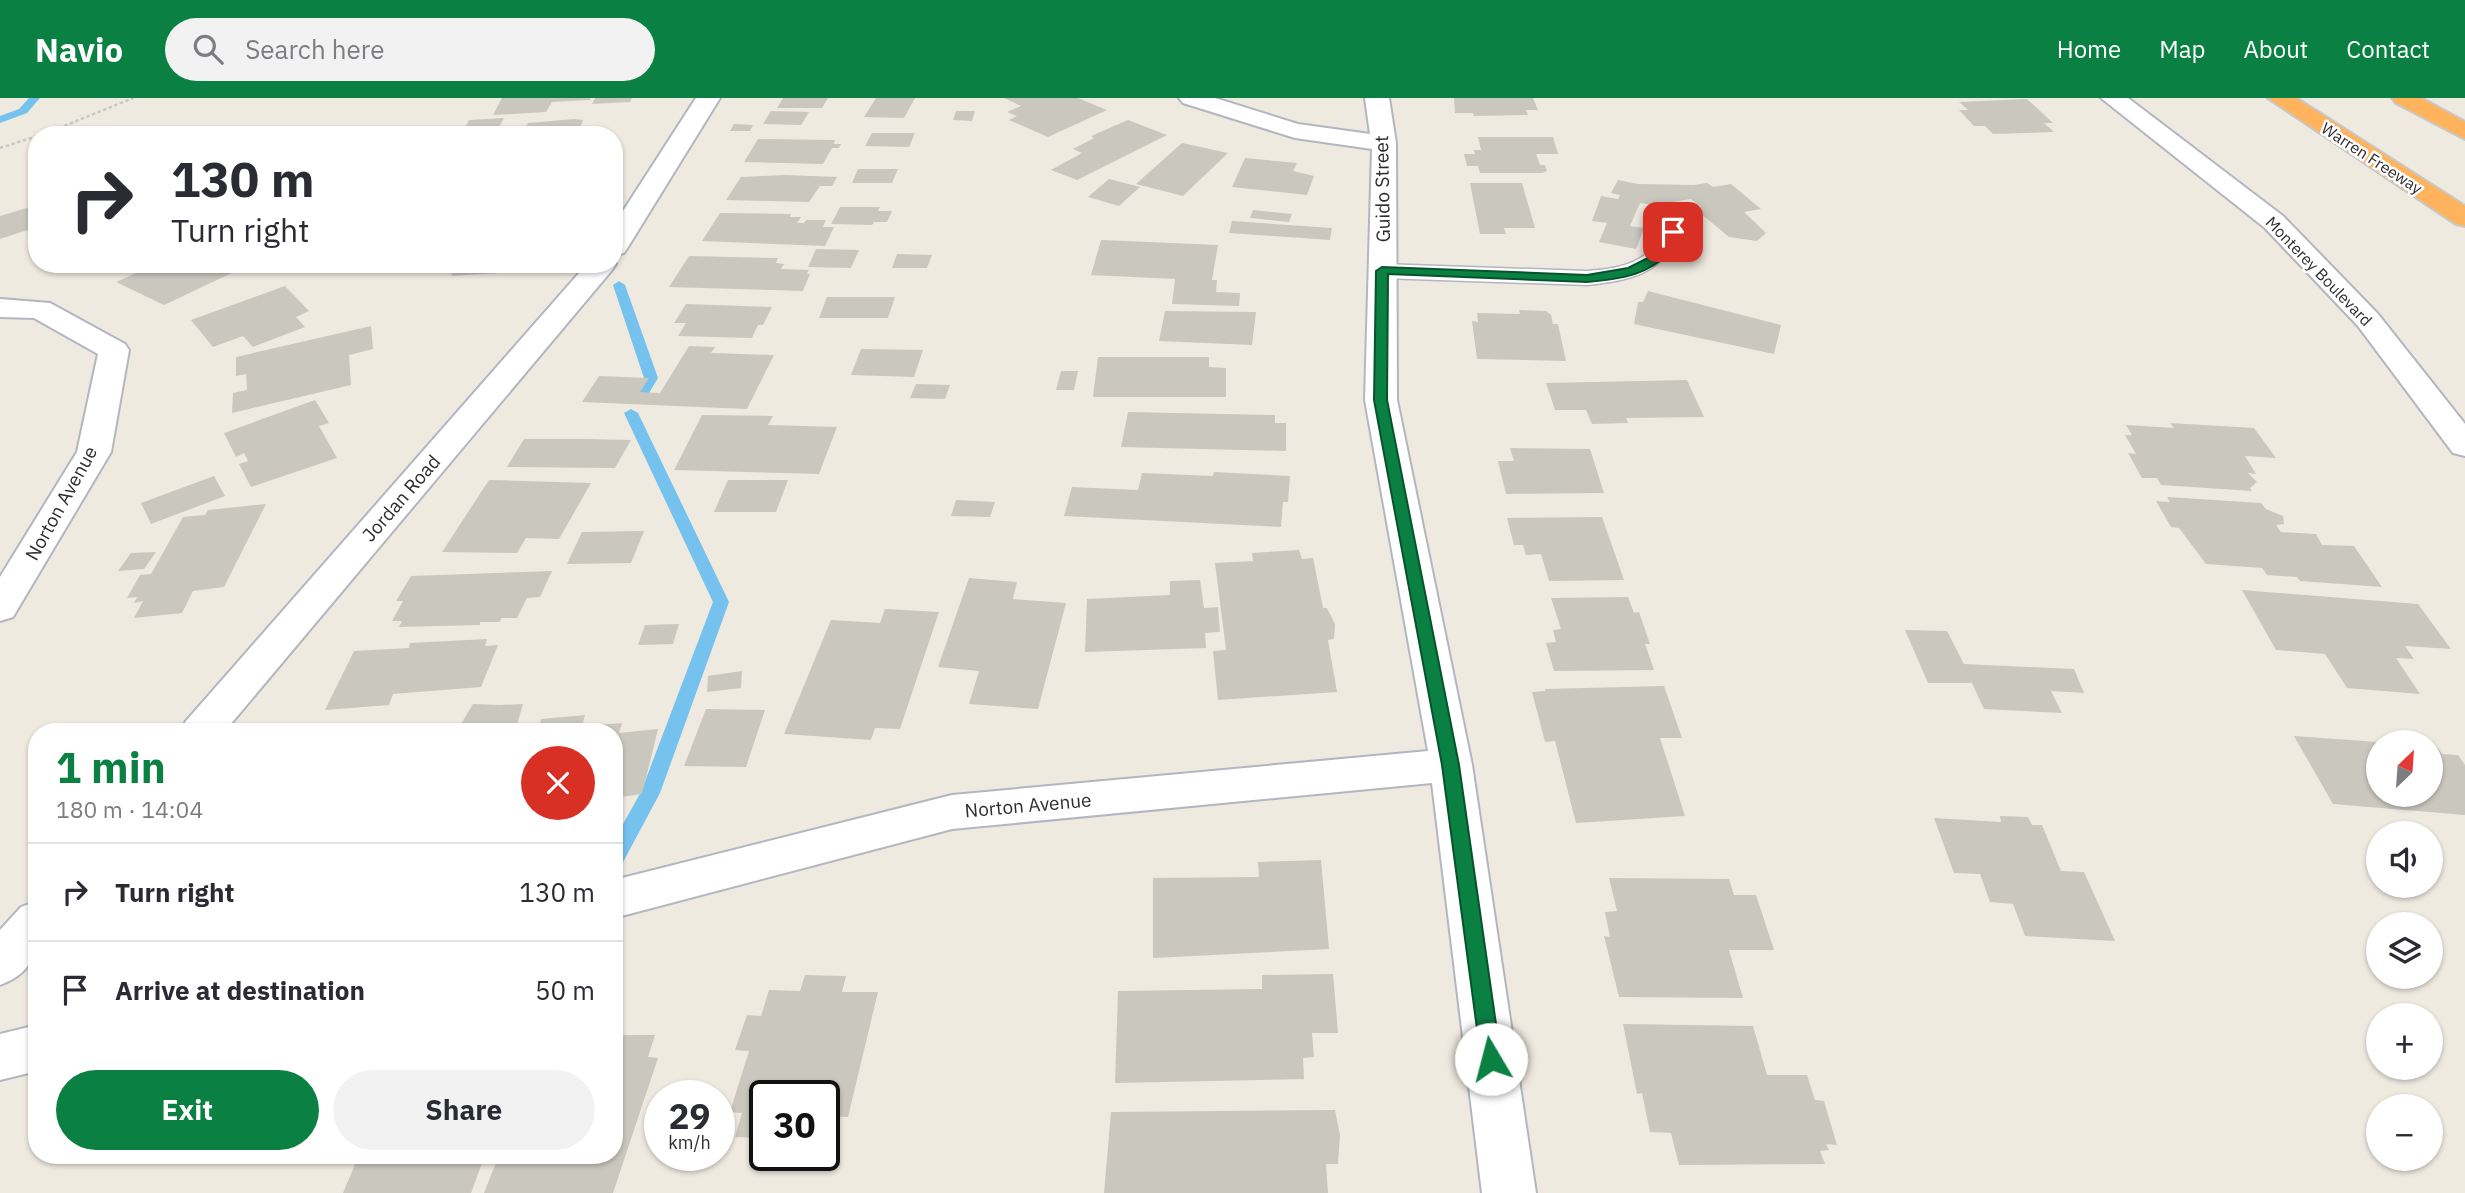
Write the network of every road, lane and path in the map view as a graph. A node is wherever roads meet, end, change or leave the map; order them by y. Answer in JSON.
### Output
{"nodes":[{"id":1,"x":133,"y":98,"type":"edge"},
{"id":2,"x":708,"y":98,"type":"edge"},
{"id":3,"x":1191,"y":98,"type":"edge"},
{"id":4,"x":1377,"y":98,"type":"edge"},
{"id":5,"x":2113,"y":98,"type":"edge"},
{"id":6,"x":2280,"y":98,"type":"edge"},
{"id":7,"x":2404,"y":98,"type":"edge"},
{"id":8,"x":64,"y":126,"type":"edge"},
{"id":9,"x":2465,"y":132,"type":"edge"},
{"id":10,"x":28,"y":139,"type":"edge"},
{"id":11,"x":1384,"y":144,"type":"junction"},
{"id":12,"x":0,"y":148,"type":"edge"},
{"id":13,"x":2465,"y":218,"type":"edge"},
{"id":14,"x":1673,"y":232,"type":"dead end"},
{"id":15,"x":623,"y":233,"type":"edge"},
{"id":16,"x":1382,"y":271,"type":"junction"},
{"id":17,"x":594,"y":273,"type":"edge"},
{"id":18,"x":0,"y":308,"type":"edge"},
{"id":19,"x":2465,"y":446,"type":"edge"},
{"id":20,"x":0,"y":608,"type":"edge"},
{"id":21,"x":208,"y":723,"type":"edge"},
{"id":22,"x":1451,"y":765,"type":"junction"},
{"id":23,"x":623,"y":897,"type":"edge"},
{"id":24,"x":28,"y":931,"type":"edge"},
{"id":25,"x":0,"y":964,"type":"edge"},
{"id":26,"x":28,"y":1050,"type":"edge"},
{"id":27,"x":0,"y":1057,"type":"edge"},
{"id":28,"x":1509,"y":1193,"type":"edge"}],
"edges":[{"from":1,"to":8,"type":"path"},
{"from":2,"to":15,"type":"street"},
{"from":3,"to":11,"type":"street"},
{"from":4,"to":11,"type":"street","name":"Guido Street"},
{"from":5,"to":19,"type":"street","name":"Monterey Boulevard"},
{"from":6,"to":13,"type":"highway","name":"Warren Freeway"},
{"from":7,"to":9,"type":"highway"},
{"from":10,"to":12,"type":"path"},
{"from":11,"to":16,"type":"street","name":"Guido Street"},
{"from":14,"to":16,"type":"lane"},
{"from":16,"to":22,"type":"street","name":"Guido Street"},
{"from":17,"to":21,"type":"street","name":"Jordan Road"},
{"from":18,"to":20,"type":"street","name":"Norton Avenue"},
{"from":22,"to":23,"type":"street","name":"Norton Avenue"},
{"from":22,"to":28,"type":"street","name":"Guido Street"},
{"from":24,"to":25,"type":"street"},
{"from":26,"to":27,"type":"street"}]}
